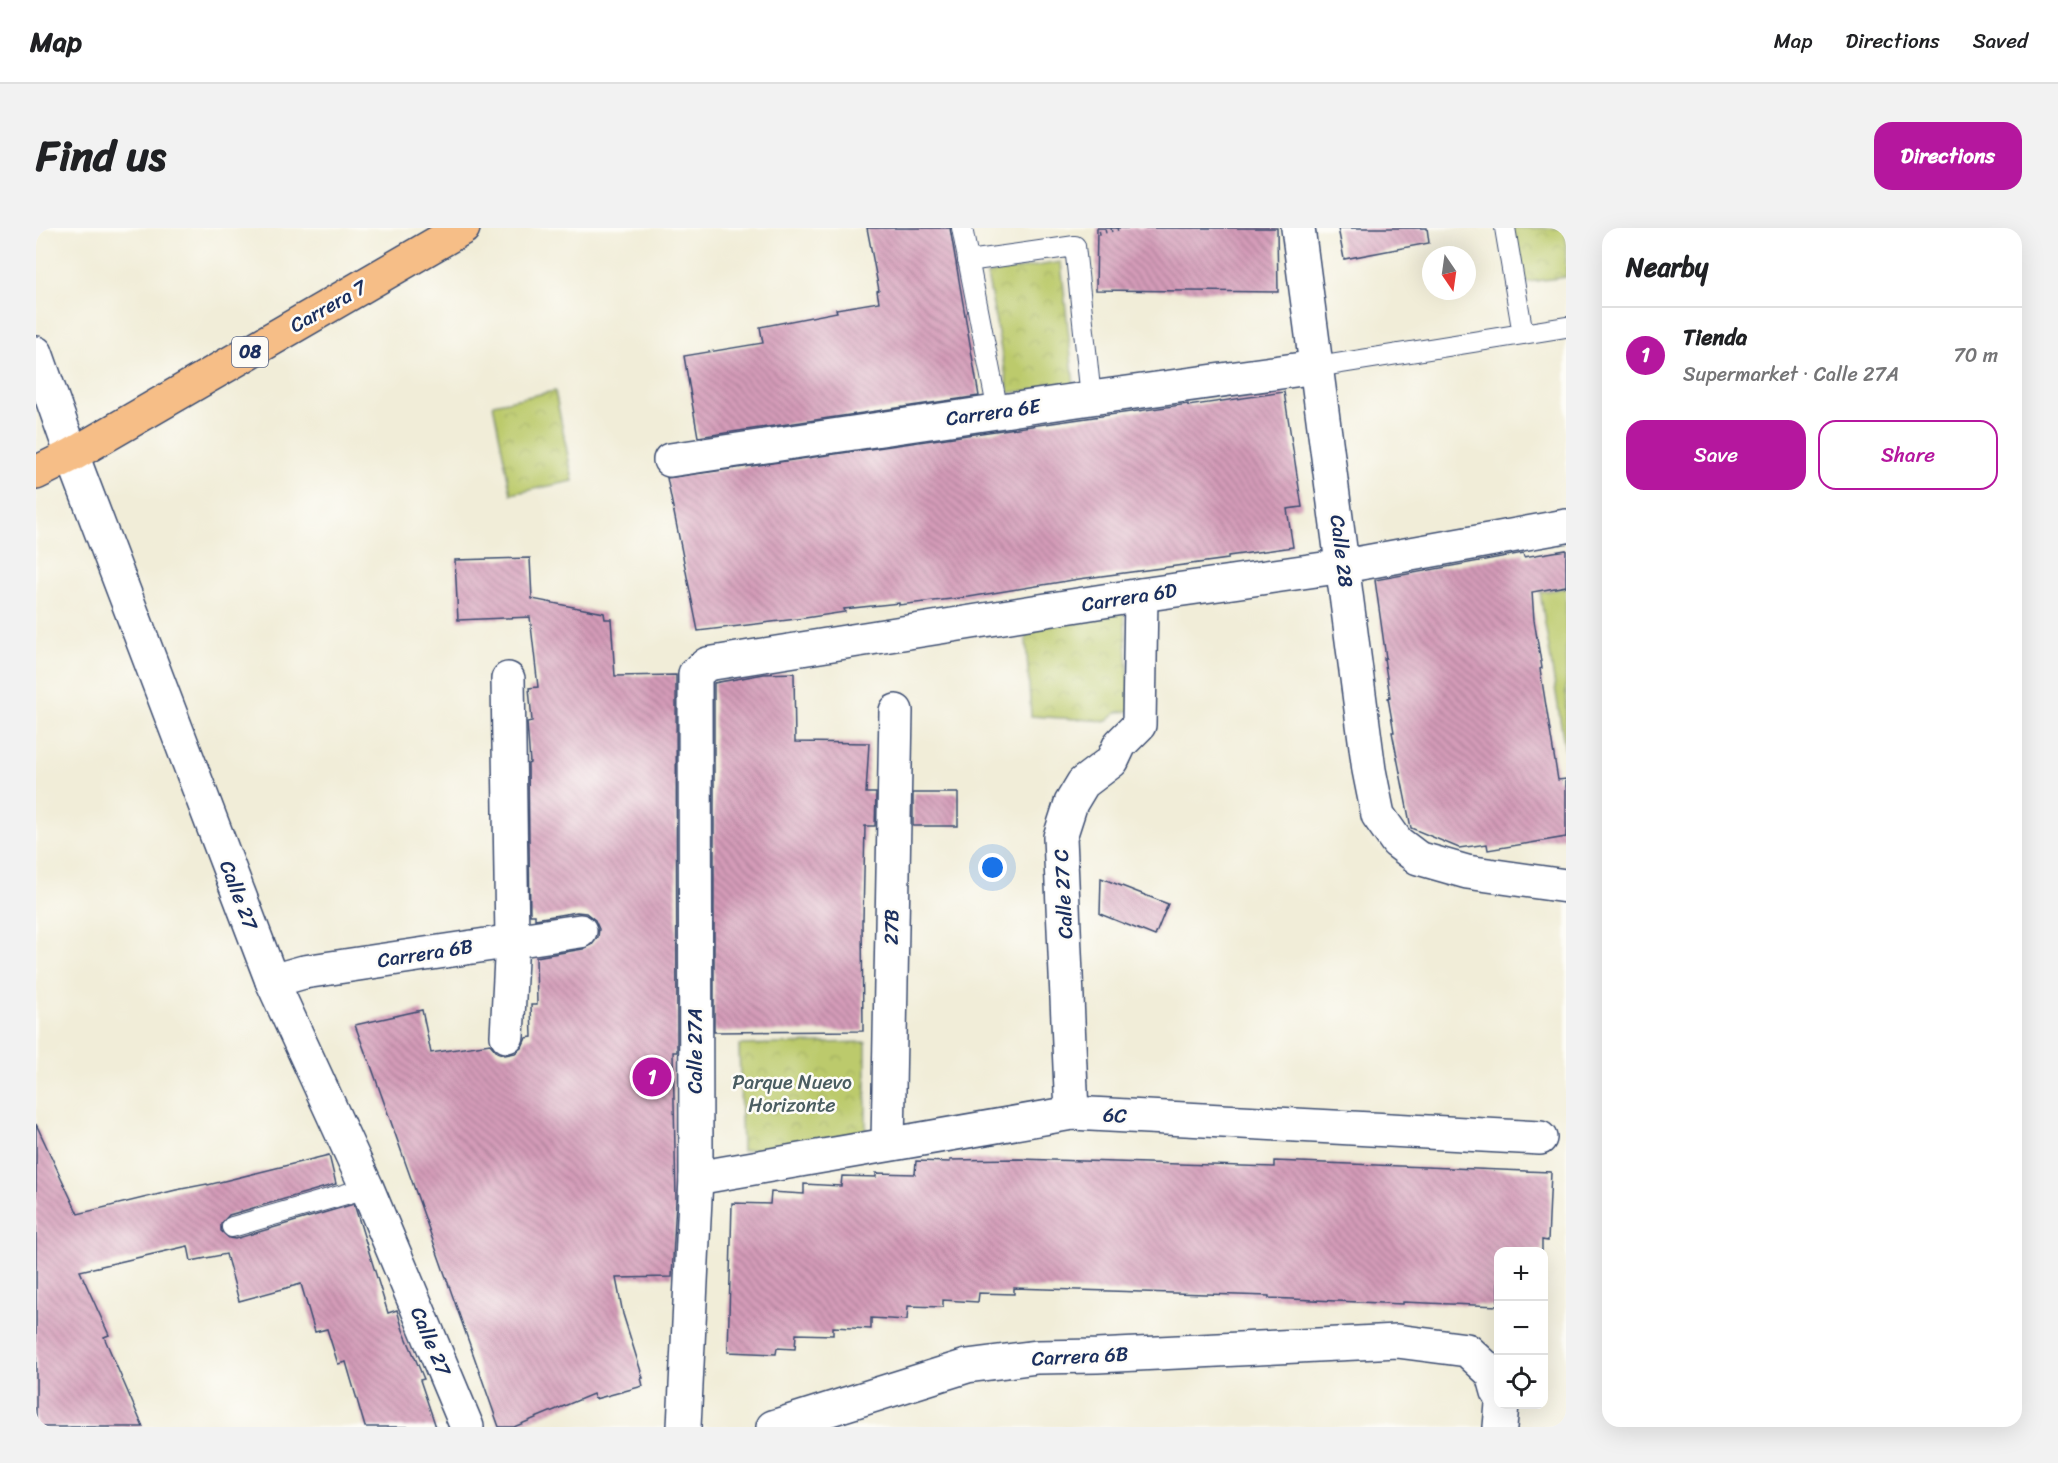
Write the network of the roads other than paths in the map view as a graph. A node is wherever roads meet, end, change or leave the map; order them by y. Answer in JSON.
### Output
{"nodes":[{"id":1,"x":463,"y":228,"type":"edge"},
{"id":2,"x":962,"y":228,"type":"edge"},
{"id":3,"x":1298,"y":228,"type":"edge"},
{"id":4,"x":1506,"y":228,"type":"edge"},
{"id":5,"x":968,"y":261,"type":"junction"},
{"id":6,"x":1566,"y":327,"type":"edge"},
{"id":7,"x":1523,"y":333,"type":"junction"},
{"id":8,"x":36,"y":353,"type":"edge"},
{"id":9,"x":1317,"y":367,"type":"junction"},
{"id":10,"x":1091,"y":398,"type":"junction"},
{"id":11,"x":998,"y":412,"type":"junction"},
{"id":12,"x":72,"y":455,"type":"junction"},
{"id":13,"x":670,"y":460,"type":"dead end"},
{"id":14,"x":36,"y":473,"type":"edge"},
{"id":15,"x":1566,"y":526,"type":"edge"},
{"id":16,"x":1344,"y":566,"type":"junction"},
{"id":17,"x":1141,"y":595,"type":"junction"},
{"id":18,"x":694,"y":674,"type":"joint"},
{"id":19,"x":508,"y":679,"type":"dead end"},
{"id":20,"x":896,"y":711,"type":"dead end"},
{"id":21,"x":1566,"y":886,"type":"edge"},
{"id":22,"x":580,"y":931,"type":"dead end"},
{"id":23,"x":512,"y":940,"type":"junction"},
{"id":24,"x":272,"y":981,"type":"junction"},
{"id":25,"x":507,"y":1036,"type":"dead end"},
{"id":26,"x":1072,"y":1113,"type":"junction"},
{"id":27,"x":1540,"y":1138,"type":"dead end"},
{"id":28,"x":888,"y":1144,"type":"junction"},
{"id":29,"x":696,"y":1178,"type":"junction"},
{"id":30,"x":367,"y":1188,"type":"junction"},
{"id":31,"x":232,"y":1227,"type":"dead end"},
{"id":32,"x":1494,"y":1378,"type":"edge"},
{"id":33,"x":1502,"y":1409,"type":"edge"},
{"id":34,"x":467,"y":1427,"type":"edge"},
{"id":35,"x":684,"y":1427,"type":"edge"},
{"id":36,"x":773,"y":1427,"type":"edge"},
{"id":37,"x":1500,"y":1427,"type":"edge"}],
"edges":[{"from":1,"to":12,"type":"main road","name":"Carrera 7","number":"08"},
{"from":2,"to":5,"type":"lane"},
{"from":3,"to":9,"type":"street","name":"Calle 28"},
{"from":4,"to":7,"type":"lane"},
{"from":5,"to":10,"type":"lane"},
{"from":5,"to":11,"type":"lane"},
{"from":6,"to":7,"type":"lane"},
{"from":7,"to":9,"type":"lane"},
{"from":8,"to":12,"type":"street","name":"Calle 27"},
{"from":9,"to":10,"type":"street","name":"Carrera 6E"},
{"from":9,"to":16,"type":"street","name":"Calle 28"},
{"from":10,"to":11,"type":"street","name":"Carrera 6E"},
{"from":11,"to":13,"type":"street","name":"Carrera 6E"},
{"from":12,"to":14,"type":"main road","name":"Carrera 7","number":"08"},
{"from":12,"to":24,"type":"street","name":"Calle 27"},
{"from":15,"to":16,"type":"street","name":"Carrera 6D"},
{"from":16,"to":17,"type":"street","name":"Carrera 6D"},
{"from":16,"to":21,"type":"street","name":"Calle 28"},
{"from":17,"to":18,"type":"street","name":"Carrera 6D"},
{"from":17,"to":26,"type":"street","name":"Calle 27 C"},
{"from":18,"to":29,"type":"street","name":"Calle 27A"},
{"from":19,"to":23,"type":"street"},
{"from":20,"to":28,"type":"street","name":"27B"},
{"from":22,"to":23,"type":"street","name":"Carrera 6B"},
{"from":23,"to":24,"type":"street","name":"Carrera 6B"},
{"from":23,"to":25,"type":"street"},
{"from":24,"to":30,"type":"street","name":"Calle 27"},
{"from":26,"to":27,"type":"street","name":"6C"},
{"from":26,"to":28,"type":"street","name":"6C"},
{"from":28,"to":29,"type":"street","name":"6C"},
{"from":29,"to":35,"type":"street","name":"Calle 27A"},
{"from":30,"to":31,"type":"lane"},
{"from":30,"to":34,"type":"street","name":"Calle 27"},
{"from":32,"to":36,"type":"street","name":"Carrera 6B"},
{"from":33,"to":37,"type":"street"}]}
